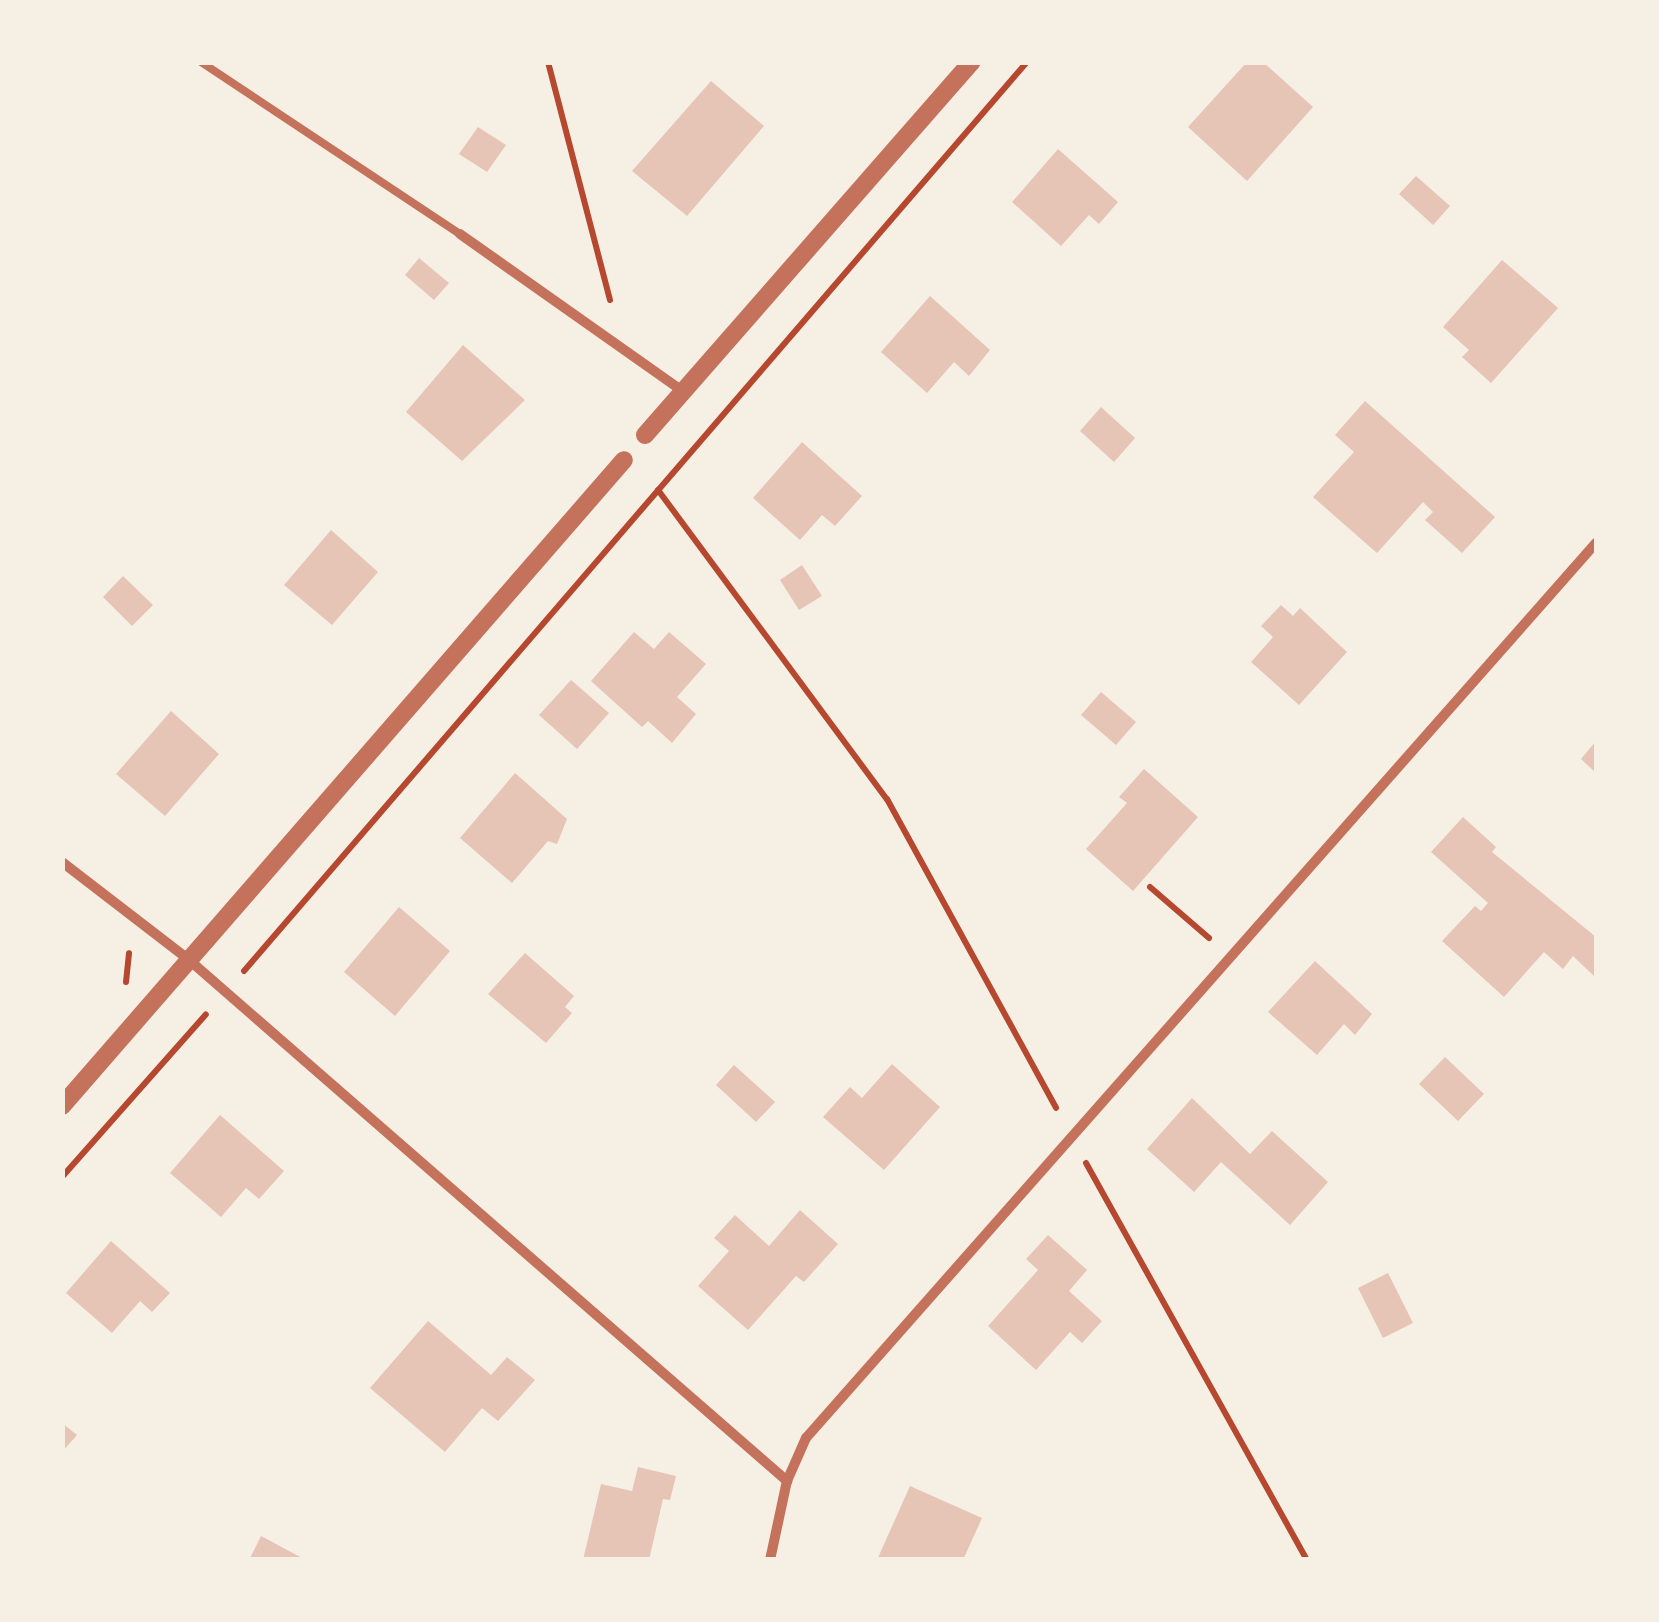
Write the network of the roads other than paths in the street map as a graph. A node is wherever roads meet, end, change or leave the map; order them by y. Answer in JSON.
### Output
{"nodes":[{"id":1,"x":201,"y":62,"type":"edge"},
{"id":2,"x":972,"y":62,"type":"edge"},
{"id":3,"x":460,"y":234,"type":"joint"},
{"id":4,"x":682,"y":390,"type":"junction"},
{"id":5,"x":645,"y":434,"type":"dead end"},
{"id":6,"x":624,"y":460,"type":"dead end"},
{"id":7,"x":1596,"y":543,"type":"edge"},
{"id":8,"x":62,"y":862,"type":"edge"},
{"id":9,"x":188,"y":959,"type":"junction"},
{"id":10,"x":62,"y":1106,"type":"edge"},
{"id":11,"x":787,"y":1481,"type":"junction"},
{"id":12,"x":770,"y":1560,"type":"edge"}],
"edges":[{"from":1,"to":3,"type":"lane"},
{"from":2,"to":4,"type":"street"},
{"from":3,"to":4,"type":"street"},
{"from":4,"to":5,"type":"street"},
{"from":6,"to":9,"type":"street"},
{"from":7,"to":11,"type":"street"},
{"from":8,"to":9,"type":"street"},
{"from":9,"to":10,"type":"street"},
{"from":9,"to":11,"type":"street"},
{"from":11,"to":12,"type":"street"}]}
